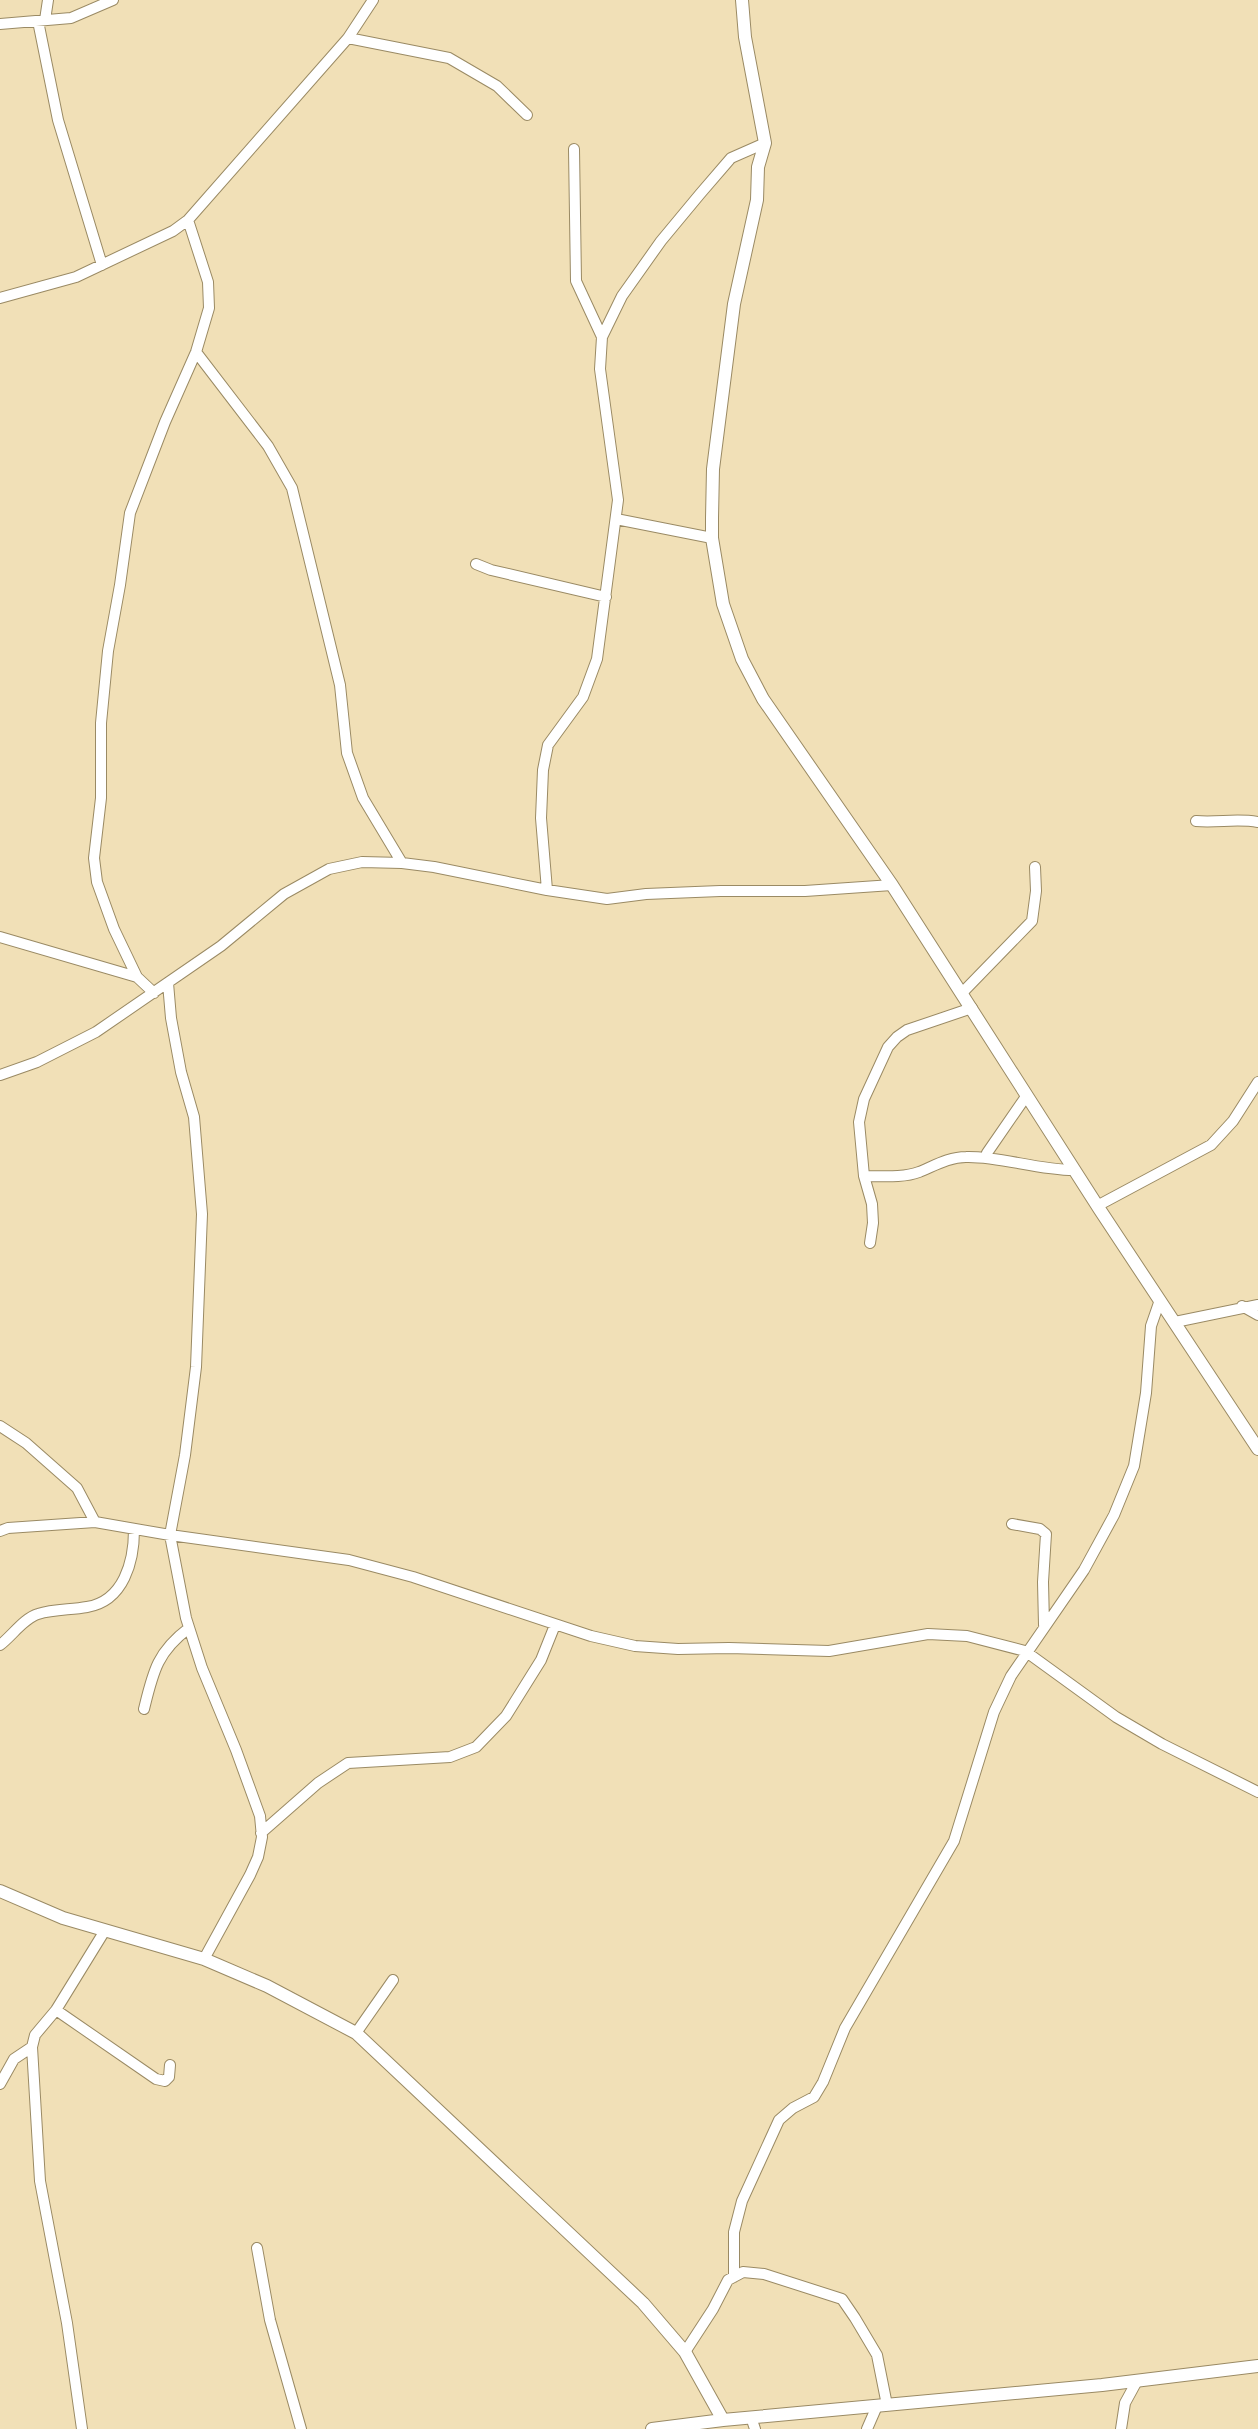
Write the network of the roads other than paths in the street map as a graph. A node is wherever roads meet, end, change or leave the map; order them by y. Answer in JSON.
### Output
{"nodes":[{"id":1,"x":48,"y":0,"type":"edge"},
{"id":2,"x":113,"y":0,"type":"edge"},
{"id":3,"x":373,"y":0,"type":"edge"},
{"id":4,"x":742,"y":0,"type":"edge"},
{"id":5,"x":41,"y":21,"type":"junction"},
{"id":6,"x":0,"y":24,"type":"edge"},
{"id":7,"x":348,"y":38,"type":"junction"},
{"id":8,"x":527,"y":115,"type":"dead end"},
{"id":9,"x":765,"y":143,"type":"junction"},
{"id":10,"x":574,"y":149,"type":"dead end"},
{"id":11,"x":188,"y":220,"type":"junction"},
{"id":12,"x":102,"y":265,"type":"junction"},
{"id":13,"x":0,"y":299,"type":"edge"},
{"id":14,"x":602,"y":337,"type":"junction"},
{"id":15,"x":196,"y":352,"type":"junction"},
{"id":16,"x":616,"y":519,"type":"junction"},
{"id":17,"x":712,"y":538,"type":"junction"},
{"id":18,"x":476,"y":564,"type":"dead end"},
{"id":19,"x":606,"y":597,"type":"junction"},
{"id":20,"x":1196,"y":821,"type":"dead end"},
{"id":21,"x":1258,"y":821,"type":"edge"},
{"id":22,"x":402,"y":863,"type":"junction"},
{"id":23,"x":1035,"y":867,"type":"dead end"},
{"id":24,"x":892,"y":885,"type":"junction"},
{"id":25,"x":547,"y":890,"type":"junction"},
{"id":26,"x":0,"y":937,"type":"edge"},
{"id":27,"x":138,"y":978,"type":"junction"},
{"id":28,"x":168,"y":984,"type":"junction"},
{"id":29,"x":154,"y":993,"type":"junction"},
{"id":30,"x":962,"y":993,"type":"junction"},
{"id":31,"x":972,"y":1008,"type":"junction"},
{"id":32,"x":0,"y":1075,"type":"edge"},
{"id":33,"x":1258,"y":1082,"type":"edge"},
{"id":34,"x":1027,"y":1095,"type":"junction"},
{"id":35,"x":988,"y":1157,"type":"junction"},
{"id":36,"x":1074,"y":1170,"type":"junction"},
{"id":37,"x":864,"y":1176,"type":"junction"},
{"id":38,"x":1097,"y":1206,"type":"junction"},
{"id":39,"x":870,"y":1243,"type":"dead end"},
{"id":40,"x":1160,"y":1300,"type":"junction"},
{"id":41,"x":1258,"y":1304,"type":"edge"},
{"id":42,"x":1242,"y":1306,"type":"junction"},
{"id":43,"x":1258,"y":1315,"type":"edge"},
{"id":44,"x":1175,"y":1322,"type":"junction"},
{"id":45,"x":0,"y":1426,"type":"edge"},
{"id":46,"x":1258,"y":1449,"type":"edge"},
{"id":47,"x":95,"y":1522,"type":"junction"},
{"id":48,"x":1012,"y":1524,"type":"dead end"},
{"id":49,"x":134,"y":1530,"type":"junction"},
{"id":50,"x":0,"y":1531,"type":"edge"},
{"id":51,"x":170,"y":1535,"type":"junction"},
{"id":52,"x":555,"y":1625,"type":"junction"},
{"id":53,"x":1044,"y":1625,"type":"junction"},
{"id":54,"x":189,"y":1628,"type":"junction"},
{"id":55,"x":0,"y":1645,"type":"edge"},
{"id":56,"x":1027,"y":1653,"type":"junction"},
{"id":57,"x":144,"y":1709,"type":"dead end"},
{"id":58,"x":1258,"y":1791,"type":"edge"},
{"id":59,"x":261,"y":1833,"type":"junction"},
{"id":60,"x":0,"y":1891,"type":"edge"},
{"id":61,"x":104,"y":1932,"type":"junction"},
{"id":62,"x":204,"y":1959,"type":"junction"},
{"id":63,"x":393,"y":1980,"type":"dead end"},
{"id":64,"x":57,"y":2010,"type":"junction"},
{"id":65,"x":356,"y":2033,"type":"junction"},
{"id":66,"x":32,"y":2046,"type":"junction"},
{"id":67,"x":170,"y":2065,"type":"dead end"},
{"id":68,"x":0,"y":2084,"type":"edge"},
{"id":69,"x":257,"y":2248,"type":"dead end"},
{"id":70,"x":734,"y":2277,"type":"junction"},
{"id":71,"x":685,"y":2352,"type":"junction"},
{"id":72,"x":1258,"y":2366,"type":"edge"},
{"id":73,"x":1137,"y":2381,"type":"junction"},
{"id":74,"x":882,"y":2405,"type":"junction"},
{"id":75,"x":753,"y":2423,"type":"edge"},
{"id":76,"x":721,"y":2425,"type":"edge"},
{"id":77,"x":82,"y":2429,"type":"edge"},
{"id":78,"x":301,"y":2429,"type":"edge"},
{"id":79,"x":652,"y":2429,"type":"edge"},
{"id":80,"x":867,"y":2429,"type":"edge"},
{"id":81,"x":1121,"y":2429,"type":"edge"}],
"edges":[{"from":1,"to":5,"type":"street"},
{"from":2,"to":5,"type":"street"},
{"from":3,"to":7,"type":"street"},
{"from":4,"to":9,"type":"street"},
{"from":5,"to":6,"type":"street"},
{"from":5,"to":12,"type":"street"},
{"from":7,"to":8,"type":"street"},
{"from":7,"to":11,"type":"street"},
{"from":9,"to":14,"type":"street"},
{"from":9,"to":17,"type":"street"},
{"from":10,"to":14,"type":"street"},
{"from":11,"to":12,"type":"street"},
{"from":11,"to":15,"type":"street"},
{"from":12,"to":13,"type":"street"},
{"from":14,"to":16,"type":"street"},
{"from":15,"to":22,"type":"street"},
{"from":15,"to":27,"type":"street"},
{"from":16,"to":17,"type":"street"},
{"from":16,"to":19,"type":"street"},
{"from":17,"to":24,"type":"street"},
{"from":18,"to":19,"type":"street"},
{"from":19,"to":25,"type":"street"},
{"from":20,"to":21,"type":"street"},
{"from":22,"to":25,"type":"street"},
{"from":22,"to":28,"type":"street"},
{"from":23,"to":30,"type":"street"},
{"from":24,"to":25,"type":"street"},
{"from":24,"to":30,"type":"street"},
{"from":26,"to":27,"type":"street"},
{"from":27,"to":29,"type":"street"},
{"from":28,"to":29,"type":"street"},
{"from":28,"to":51,"type":"street"},
{"from":29,"to":32,"type":"street"},
{"from":30,"to":31,"type":"street"},
{"from":31,"to":34,"type":"street"},
{"from":31,"to":37,"type":"street"},
{"from":33,"to":38,"type":"street"},
{"from":34,"to":35,"type":"street"},
{"from":34,"to":36,"type":"street"},
{"from":35,"to":36,"type":"street"},
{"from":35,"to":37,"type":"street"},
{"from":36,"to":38,"type":"street"},
{"from":37,"to":39,"type":"street"},
{"from":38,"to":40,"type":"street"},
{"from":40,"to":44,"type":"street"},
{"from":40,"to":53,"type":"street"},
{"from":41,"to":42,"type":"street"},
{"from":42,"to":43,"type":"street"},
{"from":42,"to":44,"type":"street"},
{"from":44,"to":46,"type":"street"},
{"from":45,"to":47,"type":"street"},
{"from":47,"to":49,"type":"street"},
{"from":47,"to":50,"type":"street"},
{"from":48,"to":53,"type":"street"},
{"from":49,"to":51,"type":"street"},
{"from":49,"to":55,"type":"street"},
{"from":51,"to":52,"type":"street"},
{"from":51,"to":54,"type":"street"},
{"from":52,"to":56,"type":"street"},
{"from":52,"to":59,"type":"street"},
{"from":53,"to":56,"type":"street"},
{"from":54,"to":57,"type":"street"},
{"from":54,"to":59,"type":"street"},
{"from":56,"to":58,"type":"street"},
{"from":56,"to":70,"type":"street"},
{"from":59,"to":62,"type":"street"},
{"from":60,"to":61,"type":"street"},
{"from":61,"to":62,"type":"street"},
{"from":61,"to":64,"type":"street"},
{"from":62,"to":65,"type":"street"},
{"from":63,"to":65,"type":"street"},
{"from":64,"to":66,"type":"street"},
{"from":64,"to":67,"type":"street"},
{"from":65,"to":71,"type":"street"},
{"from":66,"to":68,"type":"street"},
{"from":66,"to":77,"type":"street"},
{"from":69,"to":78,"type":"street"},
{"from":70,"to":71,"type":"street"},
{"from":70,"to":74,"type":"street"},
{"from":71,"to":76,"type":"street"},
{"from":72,"to":73,"type":"street"},
{"from":73,"to":74,"type":"street"},
{"from":73,"to":81,"type":"street"},
{"from":74,"to":75,"type":"street"},
{"from":74,"to":80,"type":"street"},
{"from":75,"to":76,"type":"street"},
{"from":76,"to":79,"type":"street"}]}
